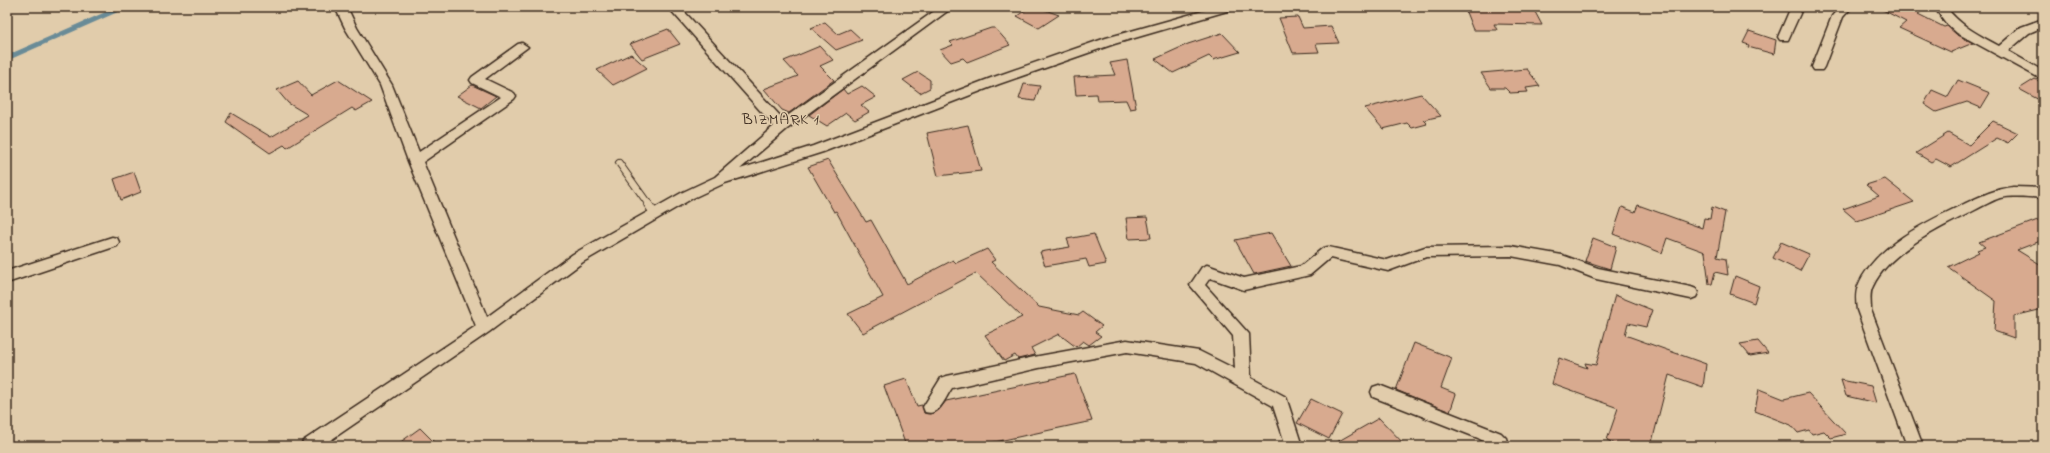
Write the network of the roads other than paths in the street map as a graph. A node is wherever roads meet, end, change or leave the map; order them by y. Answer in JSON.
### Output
{"nodes":[{"id":1,"x":341,"y":7,"type":"edge"},
{"id":2,"x":674,"y":7,"type":"edge"},
{"id":3,"x":947,"y":7,"type":"edge"},
{"id":4,"x":1230,"y":7,"type":"edge"},
{"id":5,"x":1797,"y":7,"type":"edge"},
{"id":6,"x":1846,"y":7,"type":"edge"},
{"id":7,"x":1940,"y":7,"type":"edge"},
{"id":8,"x":2043,"y":23,"type":"edge"},
{"id":9,"x":1784,"y":37,"type":"dead end"},
{"id":10,"x":522,"y":47,"type":"dead end"},
{"id":11,"x":2000,"y":52,"type":"junction"},
{"id":12,"x":1818,"y":67,"type":"dead end"},
{"id":13,"x":2043,"y":76,"type":"edge"},
{"id":14,"x":782,"y":126,"type":"junction"},
{"id":15,"x":415,"y":161,"type":"junction"},
{"id":16,"x":619,"y":163,"type":"dead end"},
{"id":17,"x":720,"y":180,"type":"junction"},
{"id":18,"x":2043,"y":193,"type":"edge"},
{"id":19,"x":654,"y":213,"type":"junction"},
{"id":20,"x":112,"y":242,"type":"dead end"},
{"id":21,"x":7,"y":277,"type":"edge"},
{"id":22,"x":1691,"y":293,"type":"dead end"},
{"id":23,"x":484,"y":328,"type":"junction"},
{"id":24,"x":1243,"y":382,"type":"junction"},
{"id":25,"x":1379,"y":392,"type":"dead end"},
{"id":26,"x":931,"y":407,"type":"dead end"},
{"id":27,"x":309,"y":446,"type":"edge"},
{"id":28,"x":1294,"y":446,"type":"edge"},
{"id":29,"x":1500,"y":446,"type":"edge"},
{"id":30,"x":1915,"y":446,"type":"edge"}],
"edges":[{"from":1,"to":15,"type":"street"},
{"from":2,"to":14,"type":"street"},
{"from":3,"to":14,"type":"street"},
{"from":4,"to":17,"type":"street"},
{"from":5,"to":9,"type":"street"},
{"from":6,"to":12,"type":"street"},
{"from":7,"to":11,"type":"street"},
{"from":8,"to":11,"type":"street"},
{"from":10,"to":15,"type":"street"},
{"from":11,"to":13,"type":"street"},
{"from":14,"to":17,"type":"street"},
{"from":15,"to":23,"type":"street"},
{"from":16,"to":19,"type":"lane"},
{"from":17,"to":19,"type":"street"},
{"from":18,"to":30,"type":"street"},
{"from":19,"to":23,"type":"street"},
{"from":20,"to":21,"type":"street"},
{"from":22,"to":24,"type":"street"},
{"from":23,"to":27,"type":"street"},
{"from":24,"to":26,"type":"street"},
{"from":24,"to":28,"type":"street"},
{"from":25,"to":29,"type":"street"}]}
